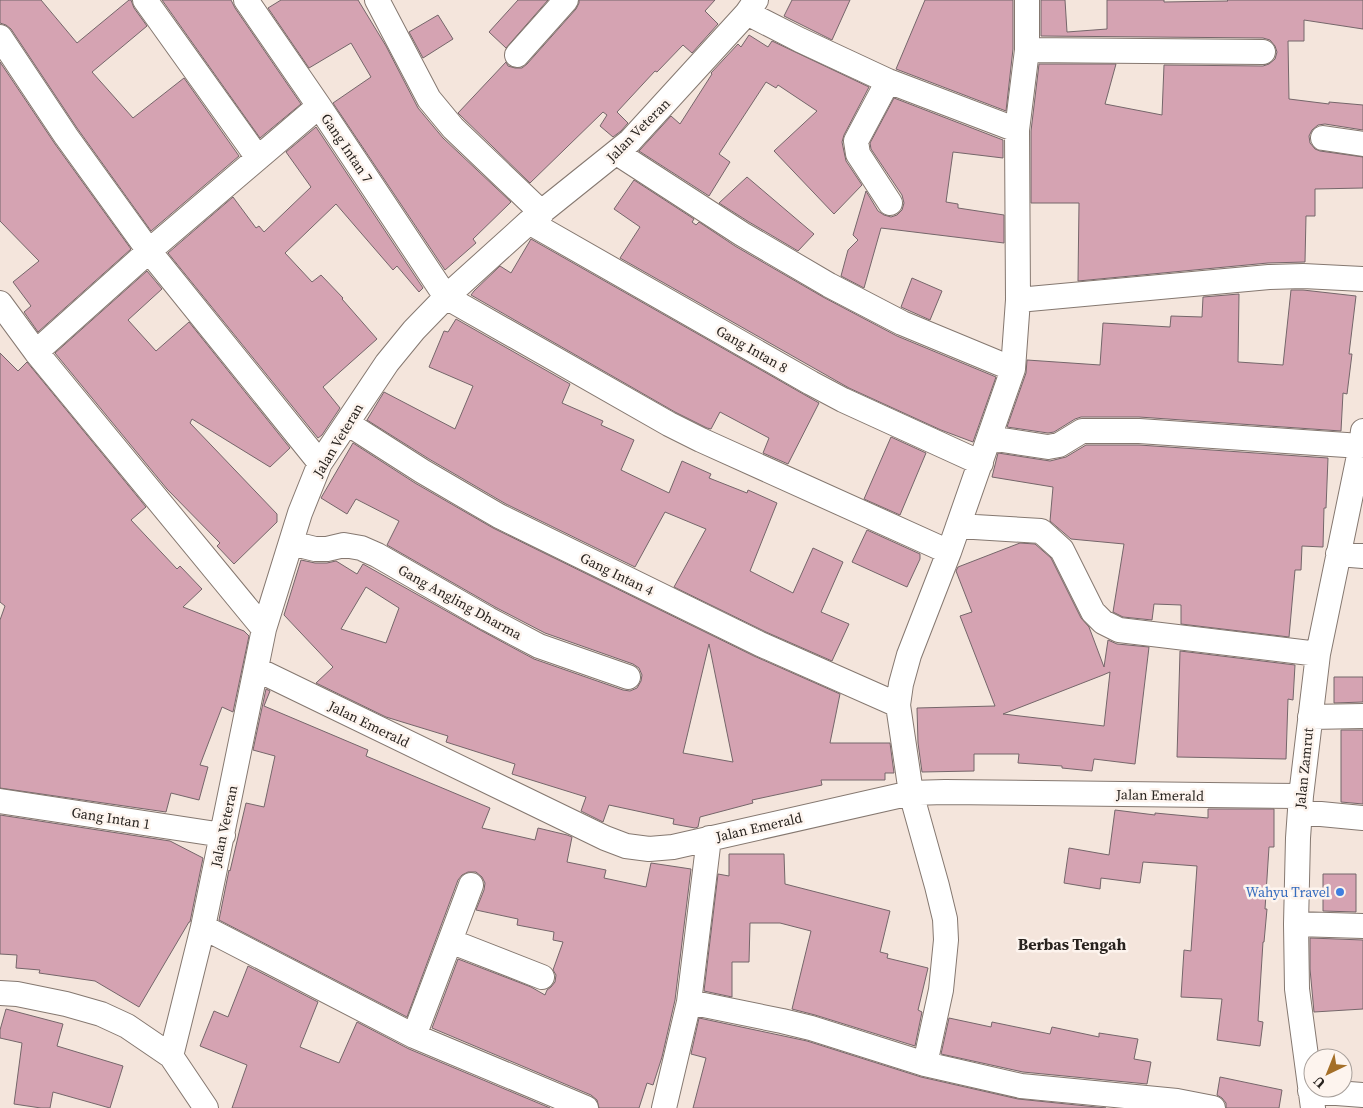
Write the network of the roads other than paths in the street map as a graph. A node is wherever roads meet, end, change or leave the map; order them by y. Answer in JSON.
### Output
{"nodes":[{"id":1,"x":145,"y":0,"type":"edge"},
{"id":2,"x":246,"y":0,"type":"edge"},
{"id":3,"x":377,"y":0,"type":"edge"},
{"id":4,"x":566,"y":0,"type":"edge"},
{"id":5,"x":1027,"y":0,"type":"edge"},
{"id":6,"x":752,"y":7,"type":"edge"},
{"id":7,"x":0,"y":37,"type":"edge"},
{"id":8,"x":1027,"y":50,"type":"junction"},
{"id":9,"x":1263,"y":52,"type":"dead end"},
{"id":10,"x":517,"y":55,"type":"dead end"},
{"id":11,"x":888,"y":81,"type":"junction"},
{"id":12,"x":319,"y":106,"type":"junction"},
{"id":13,"x":1017,"y":130,"type":"junction"},
{"id":14,"x":1323,"y":138,"type":"dead end"},
{"id":15,"x":1363,"y":144,"type":"edge"},
{"id":16,"x":617,"y":154,"type":"junction"},
{"id":17,"x":258,"y":158,"type":"junction"},
{"id":18,"x":890,"y":203,"type":"dead end"},
{"id":19,"x":536,"y":217,"type":"junction"},
{"id":20,"x":149,"y":251,"type":"junction"},
{"id":21,"x":1363,"y":279,"type":"edge"},
{"id":22,"x":446,"y":297,"type":"junction"},
{"id":23,"x":1018,"y":300,"type":"junction"},
{"id":24,"x":0,"y":303,"type":"edge"},
{"id":25,"x":36,"y":352,"type":"junction"},
{"id":26,"x":1014,"y":369,"type":"junction"},
{"id":27,"x":347,"y":423,"type":"junction"},
{"id":28,"x":1362,"y":436,"type":"edge"},
{"id":29,"x":989,"y":438,"type":"junction"},
{"id":30,"x":981,"y":463,"type":"junction"},
{"id":31,"x":320,"y":464,"type":"junction"},
{"id":32,"x":958,"y":526,"type":"junction"},
{"id":33,"x":291,"y":544,"type":"junction"},
{"id":34,"x":949,"y":552,"type":"junction"},
{"id":35,"x":1338,"y":554,"type":"junction"},
{"id":36,"x":1363,"y":556,"type":"edge"},
{"id":37,"x":264,"y":629,"type":"junction"},
{"id":38,"x":1318,"y":654,"type":"junction"},
{"id":39,"x":256,"y":668,"type":"junction"},
{"id":40,"x":628,"y":677,"type":"dead end"},
{"id":41,"x":898,"y":705,"type":"junction"},
{"id":42,"x":1363,"y":716,"type":"edge"},
{"id":43,"x":1310,"y":717,"type":"junction"},
{"id":44,"x":911,"y":794,"type":"junction"},
{"id":45,"x":0,"y":801,"type":"edge"},
{"id":46,"x":1300,"y":804,"type":"junction"},
{"id":47,"x":1363,"y":818,"type":"edge"},
{"id":48,"x":223,"y":835,"type":"junction"},
{"id":49,"x":709,"y":838,"type":"junction"},
{"id":50,"x":471,"y":885,"type":"dead end"},
{"id":51,"x":1296,"y":924,"type":"junction"},
{"id":52,"x":1363,"y":926,"type":"edge"},
{"id":53,"x":203,"y":927,"type":"junction"},
{"id":54,"x":450,"y":941,"type":"junction"},
{"id":55,"x":542,"y":977,"type":"dead end"},
{"id":56,"x":0,"y":993,"type":"edge"},
{"id":57,"x":689,"y":1002,"type":"junction"},
{"id":58,"x":414,"y":1036,"type":"junction"},
{"id":59,"x":171,"y":1056,"type":"junction"},
{"id":60,"x":926,"y":1064,"type":"junction"},
{"id":61,"x":1363,"y":1095,"type":"edge"},
{"id":62,"x":1311,"y":1099,"type":"edge"},
{"id":63,"x":206,"y":1108,"type":"edge"},
{"id":64,"x":586,"y":1108,"type":"edge"},
{"id":65,"x":664,"y":1108,"type":"edge"},
{"id":66,"x":1213,"y":1108,"type":"edge"}],
"edges":[{"from":1,"to":17,"type":"street"},
{"from":2,"to":12,"type":"street","name":"Gang Intan 7"},
{"from":3,"to":19,"type":"street","name":"Gang Intan 8"},
{"from":4,"to":10,"type":"street"},
{"from":5,"to":8,"type":"street"},
{"from":6,"to":11,"type":"street"},
{"from":6,"to":16,"type":"street","name":"Jalan Veteran"},
{"from":7,"to":20,"type":"street"},
{"from":8,"to":9,"type":"street"},
{"from":8,"to":13,"type":"street"},
{"from":11,"to":13,"type":"street"},
{"from":11,"to":18,"type":"street"},
{"from":12,"to":17,"type":"street"},
{"from":12,"to":22,"type":"street","name":"Gang Intan 7"},
{"from":13,"to":23,"type":"street"},
{"from":14,"to":15,"type":"street"},
{"from":16,"to":19,"type":"street","name":"Jalan Veteran"},
{"from":16,"to":26,"type":"street"},
{"from":17,"to":20,"type":"street"},
{"from":19,"to":22,"type":"street","name":"Jalan Veteran"},
{"from":19,"to":30,"type":"street","name":"Gang Intan 8"},
{"from":20,"to":25,"type":"street"},
{"from":20,"to":31,"type":"street"},
{"from":21,"to":23,"type":"street"},
{"from":22,"to":27,"type":"street","name":"Jalan Veteran"},
{"from":22,"to":34,"type":"street"},
{"from":23,"to":26,"type":"street"},
{"from":24,"to":25,"type":"street"},
{"from":25,"to":37,"type":"street"},
{"from":26,"to":29,"type":"street"},
{"from":27,"to":31,"type":"street","name":"Jalan Veteran"},
{"from":27,"to":41,"type":"street","name":"Gang Intan 4"},
{"from":28,"to":29,"type":"street"},
{"from":28,"to":35,"type":"street","name":"Jalan Zamrut"},
{"from":29,"to":30,"type":"street"},
{"from":30,"to":32,"type":"street"},
{"from":31,"to":33,"type":"street","name":"Jalan Veteran"},
{"from":32,"to":34,"type":"street"},
{"from":32,"to":38,"type":"street"},
{"from":33,"to":37,"type":"street","name":"Jalan Veteran"},
{"from":33,"to":40,"type":"street","name":"Gang Angling Dharma"},
{"from":34,"to":41,"type":"street"},
{"from":35,"to":36,"type":"street"},
{"from":35,"to":38,"type":"street","name":"Jalan Zamrut"},
{"from":37,"to":39,"type":"street","name":"Jalan Veteran"},
{"from":38,"to":43,"type":"street","name":"Jalan Zamrut"},
{"from":39,"to":48,"type":"street","name":"Jalan Veteran"},
{"from":39,"to":49,"type":"street","name":"Jalan Emerald"},
{"from":41,"to":44,"type":"street"},
{"from":42,"to":43,"type":"street"},
{"from":43,"to":46,"type":"street","name":"Jalan Zamrut"},
{"from":44,"to":46,"type":"street","name":"Jalan Emerald"},
{"from":44,"to":49,"type":"street","name":"Jalan Emerald"},
{"from":44,"to":60,"type":"street"},
{"from":45,"to":48,"type":"street","name":"Gang Intan 1"},
{"from":46,"to":47,"type":"street","name":"Jalan Emerald"},
{"from":46,"to":51,"type":"street","name":"Jalan Zamrut"},
{"from":48,"to":53,"type":"street","name":"Jalan Veteran"},
{"from":49,"to":57,"type":"street"},
{"from":50,"to":54,"type":"street"},
{"from":51,"to":52,"type":"street"},
{"from":51,"to":62,"type":"street","name":"Jalan Zamrut"},
{"from":53,"to":58,"type":"street"},
{"from":53,"to":59,"type":"street","name":"Jalan Veteran"},
{"from":54,"to":55,"type":"street"},
{"from":54,"to":58,"type":"street"},
{"from":56,"to":59,"type":"street"},
{"from":57,"to":60,"type":"street"},
{"from":57,"to":65,"type":"street"},
{"from":58,"to":64,"type":"street"},
{"from":59,"to":63,"type":"street"},
{"from":60,"to":66,"type":"street"},
{"from":61,"to":62,"type":"street"}]}
